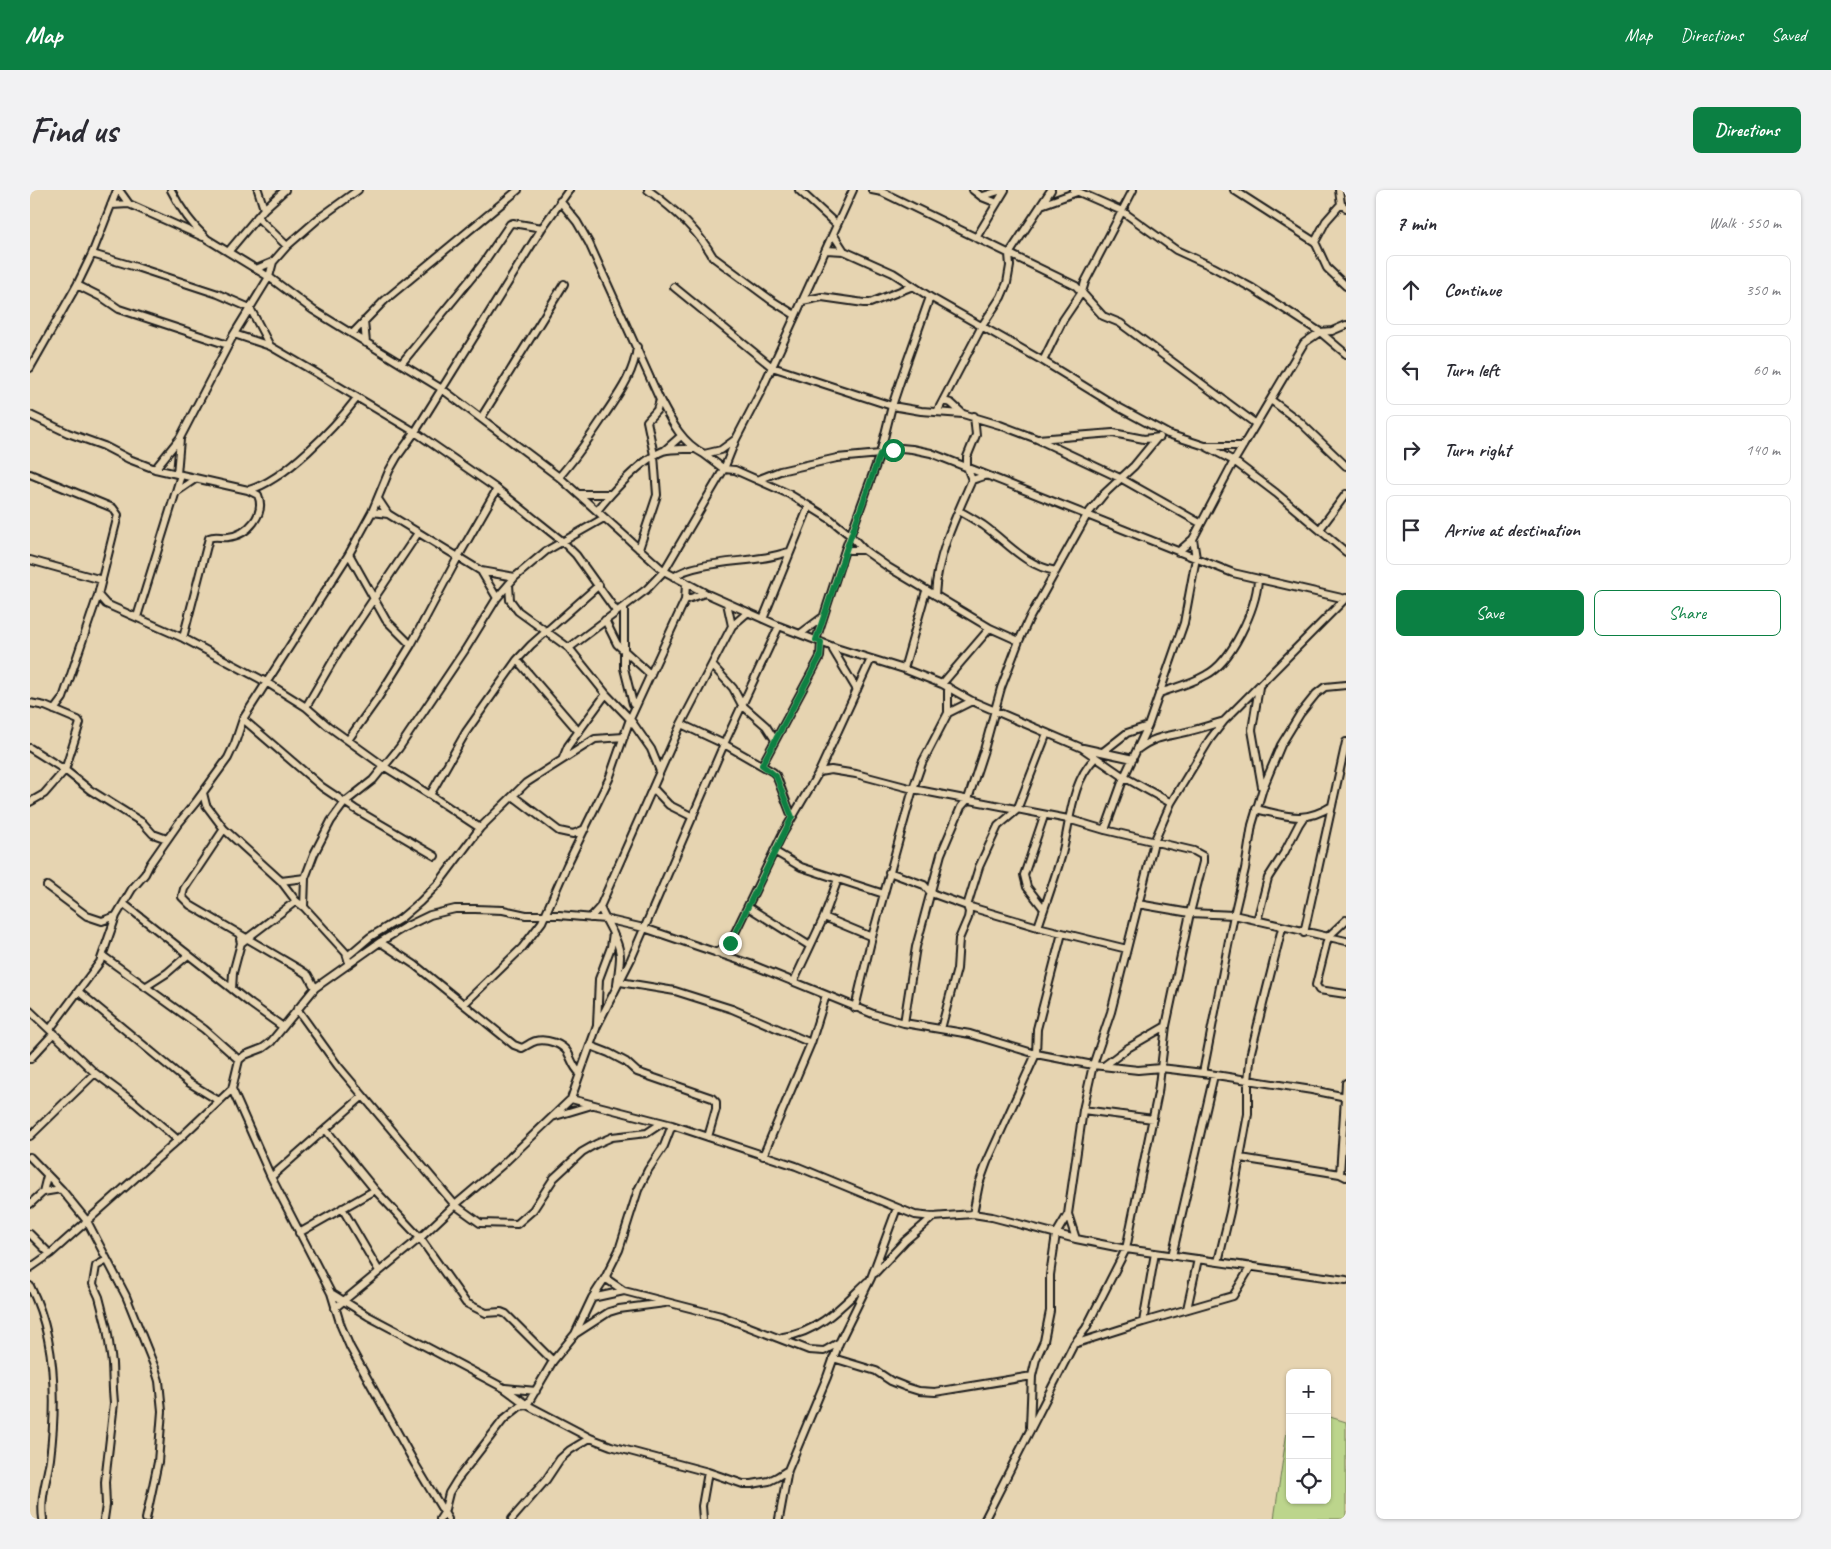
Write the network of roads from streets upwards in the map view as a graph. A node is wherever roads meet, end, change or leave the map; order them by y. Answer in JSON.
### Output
{"nodes":[{"id":1,"x":118,"y":190,"type":"edge"},
{"id":2,"x":171,"y":190,"type":"edge"},
{"id":3,"x":258,"y":190,"type":"edge"},
{"id":4,"x":285,"y":190,"type":"edge"},
{"id":5,"x":358,"y":190,"type":"edge"},
{"id":6,"x":518,"y":190,"type":"edge"},
{"id":7,"x":569,"y":190,"type":"edge"},
{"id":8,"x":648,"y":190,"type":"edge"},
{"id":9,"x":799,"y":190,"type":"edge"},
{"id":10,"x":861,"y":190,"type":"edge"},
{"id":11,"x":872,"y":190,"type":"edge"},
{"id":12,"x":973,"y":190,"type":"edge"},
{"id":13,"x":1003,"y":190,"type":"edge"},
{"id":14,"x":1051,"y":190,"type":"edge"},
{"id":15,"x":1133,"y":190,"type":"edge"},
{"id":16,"x":1234,"y":190,"type":"edge"},
{"id":17,"x":1339,"y":190,"type":"edge"},
{"id":18,"x":1076,"y":191,"type":"edge"},
{"id":19,"x":852,"y":193,"type":"edge"},
{"id":20,"x":982,"y":196,"type":"junction"},
{"id":21,"x":560,"y":200,"type":"junction"},
{"id":22,"x":129,"y":204,"type":"junction"},
{"id":23,"x":997,"y":204,"type":"junction"},
{"id":24,"x":111,"y":205,"type":"junction"},
{"id":25,"x":1041,"y":206,"type":"junction"},
{"id":26,"x":1343,"y":206,"type":"edge"},
{"id":27,"x":264,"y":209,"type":"junction"},
{"id":28,"x":1122,"y":211,"type":"junction"},
{"id":29,"x":257,"y":217,"type":"junction"},
{"id":30,"x":837,"y":224,"type":"junction"},
{"id":31,"x":542,"y":228,"type":"junction"},
{"id":32,"x":833,"y":234,"type":"junction"},
{"id":33,"x":976,"y":238,"type":"junction"},
{"id":34,"x":207,"y":239,"type":"junction"},
{"id":35,"x":1315,"y":242,"type":"junction"},
{"id":36,"x":287,"y":246,"type":"junction"},
{"id":37,"x":826,"y":250,"type":"junction"},
{"id":38,"x":844,"y":251,"type":"junction"},
{"id":39,"x":228,"y":252,"type":"junction"},
{"id":40,"x":92,"y":254,"type":"junction"},
{"id":41,"x":1009,"y":254,"type":"junction"},
{"id":42,"x":273,"y":262,"type":"junction"},
{"id":43,"x":256,"y":269,"type":"junction"},
{"id":44,"x":269,"y":277,"type":"junction"},
{"id":45,"x":1086,"y":282,"type":"junction"},
{"id":46,"x":564,"y":284,"type":"dead end"},
{"id":47,"x":77,"y":285,"type":"junction"},
{"id":48,"x":913,"y":286,"type":"junction"},
{"id":49,"x":1076,"y":286,"type":"junction"},
{"id":50,"x":1346,"y":286,"type":"edge"},
{"id":51,"x":674,"y":287,"type":"dead end"},
{"id":52,"x":1082,"y":292,"type":"junction"},
{"id":53,"x":930,"y":297,"type":"junction"},
{"id":54,"x":802,"y":301,"type":"junction"},
{"id":55,"x":250,"y":308,"type":"junction"},
{"id":56,"x":795,"y":315,"type":"junction"},
{"id":57,"x":364,"y":321,"type":"junction"},
{"id":58,"x":1346,"y":325,"type":"edge"},
{"id":59,"x":982,"y":326,"type":"junction"},
{"id":60,"x":1320,"y":332,"type":"junction"},
{"id":61,"x":234,"y":334,"type":"junction"},
{"id":62,"x":352,"y":334,"type":"junction"},
{"id":63,"x":366,"y":343,"type":"junction"},
{"id":64,"x":228,"y":345,"type":"junction"},
{"id":65,"x":270,"y":346,"type":"junction"},
{"id":66,"x":637,"y":347,"type":"junction"},
{"id":67,"x":1346,"y":354,"type":"edge"},
{"id":68,"x":1043,"y":361,"type":"junction"},
{"id":69,"x":401,"y":364,"type":"junction"},
{"id":70,"x":772,"y":367,"type":"junction"},
{"id":71,"x":30,"y":368,"type":"edge"},
{"id":72,"x":442,"y":389,"type":"junction"},
{"id":73,"x":948,"y":393,"type":"junction"},
{"id":74,"x":357,"y":398,"type":"junction"},
{"id":75,"x":660,"y":400,"type":"junction"},
{"id":76,"x":1270,"y":400,"type":"junction"},
{"id":77,"x":943,"y":401,"type":"junction"},
{"id":78,"x":951,"y":403,"type":"junction"},
{"id":79,"x":892,"y":406,"type":"junction"},
{"id":80,"x":937,"y":412,"type":"junction"},
{"id":81,"x":963,"y":414,"type":"junction"},
{"id":82,"x":30,"y":415,"type":"edge"},
{"id":83,"x":974,"y":416,"type":"junction"},
{"id":84,"x":481,"y":418,"type":"junction"},
{"id":85,"x":1256,"y":424,"type":"junction"},
{"id":86,"x":415,"y":432,"type":"junction"},
{"id":87,"x":1168,"y":434,"type":"junction"},
{"id":88,"x":681,"y":436,"type":"junction"},
{"id":89,"x":180,"y":438,"type":"junction"},
{"id":90,"x":1157,"y":438,"type":"junction"},
{"id":91,"x":736,"y":439,"type":"junction"},
{"id":92,"x":1037,"y":439,"type":"junction"},
{"id":93,"x":1205,"y":446,"type":"junction"},
{"id":94,"x":1243,"y":446,"type":"junction"},
{"id":95,"x":694,"y":449,"type":"junction"},
{"id":96,"x":666,"y":450,"type":"junction"},
{"id":97,"x":704,"y":454,"type":"junction"},
{"id":98,"x":880,"y":454,"type":"junction"},
{"id":99,"x":654,"y":455,"type":"junction"},
{"id":100,"x":728,"y":459,"type":"junction"},
{"id":101,"x":1234,"y":461,"type":"junction"},
{"id":102,"x":1346,"y":466,"type":"edge"},
{"id":103,"x":967,"y":467,"type":"junction"},
{"id":104,"x":155,"y":469,"type":"junction"},
{"id":105,"x":724,"y":469,"type":"junction"},
{"id":106,"x":735,"y":470,"type":"junction"},
{"id":107,"x":30,"y":474,"type":"edge"},
{"id":108,"x":179,"y":474,"type":"junction"},
{"id":109,"x":987,"y":475,"type":"junction"},
{"id":110,"x":559,"y":477,"type":"junction"},
{"id":111,"x":195,"y":479,"type":"junction"},
{"id":112,"x":1122,"y":479,"type":"junction"},
{"id":113,"x":757,"y":480,"type":"junction"},
{"id":114,"x":972,"y":480,"type":"junction"},
{"id":115,"x":497,"y":489,"type":"junction"},
{"id":116,"x":248,"y":490,"type":"junction"},
{"id":117,"x":176,"y":492,"type":"junction"},
{"id":118,"x":578,"y":494,"type":"junction"},
{"id":119,"x":610,"y":494,"type":"junction"},
{"id":120,"x":1346,"y":494,"type":"edge"},
{"id":121,"x":378,"y":498,"type":"junction"},
{"id":122,"x":809,"y":506,"type":"junction"},
{"id":123,"x":597,"y":511,"type":"junction"},
{"id":124,"x":959,"y":511,"type":"junction"},
{"id":125,"x":372,"y":512,"type":"junction"},
{"id":126,"x":388,"y":514,"type":"junction"},
{"id":127,"x":1087,"y":515,"type":"junction"},
{"id":128,"x":604,"y":518,"type":"junction"},
{"id":129,"x":1200,"y":523,"type":"junction"},
{"id":130,"x":1320,"y":529,"type":"junction"},
{"id":131,"x":418,"y":533,"type":"junction"},
{"id":132,"x":851,"y":536,"type":"junction"},
{"id":133,"x":1192,"y":539,"type":"junction"},
{"id":134,"x":562,"y":541,"type":"junction"},
{"id":135,"x":639,"y":549,"type":"junction"},
{"id":136,"x":846,"y":550,"type":"junction"},
{"id":137,"x":864,"y":550,"type":"junction"},
{"id":138,"x":790,"y":552,"type":"junction"},
{"id":139,"x":1178,"y":552,"type":"junction"},
{"id":140,"x":1346,"y":552,"type":"edge"},
{"id":141,"x":349,"y":554,"type":"junction"},
{"id":142,"x":458,"y":556,"type":"junction"},
{"id":143,"x":1196,"y":558,"type":"junction"},
{"id":144,"x":30,"y":560,"type":"edge"},
{"id":145,"x":481,"y":571,"type":"junction"},
{"id":146,"x":664,"y":571,"type":"junction"},
{"id":147,"x":1056,"y":571,"type":"junction"},
{"id":148,"x":515,"y":577,"type":"junction"},
{"id":149,"x":674,"y":577,"type":"junction"},
{"id":150,"x":102,"y":580,"type":"junction"},
{"id":151,"x":1258,"y":580,"type":"junction"},
{"id":152,"x":509,"y":584,"type":"junction"},
{"id":153,"x":686,"y":584,"type":"junction"},
{"id":154,"x":599,"y":586,"type":"junction"},
{"id":155,"x":926,"y":591,"type":"junction"},
{"id":156,"x":705,"y":593,"type":"junction"},
{"id":157,"x":98,"y":595,"type":"junction"},
{"id":158,"x":935,"y":596,"type":"junction"},
{"id":159,"x":498,"y":597,"type":"junction"},
{"id":160,"x":1346,"y":598,"type":"edge"},
{"id":161,"x":373,"y":599,"type":"junction"},
{"id":162,"x":510,"y":600,"type":"junction"},
{"id":163,"x":685,"y":600,"type":"junction"},
{"id":164,"x":106,"y":604,"type":"junction"},
{"id":165,"x":727,"y":604,"type":"junction"},
{"id":166,"x":95,"y":605,"type":"junction"},
{"id":167,"x":624,"y":607,"type":"junction"},
{"id":168,"x":616,"y":611,"type":"junction"},
{"id":169,"x":747,"y":613,"type":"junction"},
{"id":170,"x":137,"y":616,"type":"junction"},
{"id":171,"x":823,"y":618,"type":"junction"},
{"id":172,"x":762,"y":619,"type":"junction"},
{"id":173,"x":605,"y":620,"type":"junction"},
{"id":174,"x":732,"y":626,"type":"junction"},
{"id":175,"x":779,"y":626,"type":"junction"},
{"id":176,"x":990,"y":628,"type":"junction"},
{"id":177,"x":548,"y":632,"type":"junction"},
{"id":178,"x":800,"y":634,"type":"junction"},
{"id":179,"x":182,"y":638,"type":"junction"},
{"id":180,"x":818,"y":641,"type":"junction"},
{"id":181,"x":1018,"y":641,"type":"junction"},
{"id":182,"x":411,"y":645,"type":"junction"},
{"id":183,"x":569,"y":648,"type":"junction"},
{"id":184,"x":834,"y":649,"type":"junction"},
{"id":185,"x":624,"y":650,"type":"junction"},
{"id":186,"x":820,"y":657,"type":"junction"},
{"id":187,"x":871,"y":659,"type":"junction"},
{"id":188,"x":517,"y":660,"type":"junction"},
{"id":189,"x":712,"y":665,"type":"junction"},
{"id":190,"x":904,"y":669,"type":"junction"},
{"id":191,"x":651,"y":675,"type":"junction"},
{"id":192,"x":266,"y":682,"type":"junction"},
{"id":193,"x":942,"y":684,"type":"junction"},
{"id":194,"x":1345,"y":684,"type":"edge"},
{"id":195,"x":948,"y":687,"type":"junction"},
{"id":196,"x":1259,"y":687,"type":"junction"},
{"id":197,"x":857,"y":690,"type":"junction"},
{"id":198,"x":1160,"y":693,"type":"junction"},
{"id":199,"x":606,"y":694,"type":"junction"},
{"id":200,"x":972,"y":701,"type":"junction"},
{"id":201,"x":30,"y":703,"type":"edge"},
{"id":202,"x":635,"y":704,"type":"junction"},
{"id":203,"x":618,"y":705,"type":"junction"},
{"id":204,"x":742,"y":705,"type":"junction"},
{"id":205,"x":306,"y":706,"type":"junction"},
{"id":206,"x":54,"y":710,"type":"junction"},
{"id":207,"x":995,"y":711,"type":"junction"},
{"id":208,"x":948,"y":713,"type":"junction"},
{"id":209,"x":243,"y":719,"type":"junction"},
{"id":210,"x":630,"y":719,"type":"junction"},
{"id":211,"x":1224,"y":721,"type":"junction"},
{"id":212,"x":682,"y":724,"type":"junction"},
{"id":213,"x":1148,"y":726,"type":"junction"},
{"id":214,"x":579,"y":732,"type":"junction"},
{"id":215,"x":1047,"y":733,"type":"junction"},
{"id":216,"x":624,"y":737,"type":"junction"},
{"id":217,"x":348,"y":740,"type":"junction"},
{"id":218,"x":775,"y":740,"type":"junction"},
{"id":219,"x":1346,"y":742,"type":"edge"},
{"id":220,"x":724,"y":744,"type":"junction"},
{"id":221,"x":30,"y":748,"type":"edge"},
{"id":222,"x":1082,"y":748,"type":"junction"},
{"id":223,"x":1137,"y":750,"type":"junction"},
{"id":224,"x":1104,"y":751,"type":"junction"},
{"id":225,"x":1095,"y":758,"type":"junction"},
{"id":226,"x":1133,"y":758,"type":"junction"},
{"id":227,"x":562,"y":759,"type":"junction"},
{"id":228,"x":824,"y":761,"type":"junction"},
{"id":229,"x":762,"y":765,"type":"junction"},
{"id":230,"x":385,"y":767,"type":"junction"},
{"id":231,"x":65,"y":770,"type":"junction"},
{"id":232,"x":660,"y":770,"type":"junction"},
{"id":233,"x":831,"y":770,"type":"junction"},
{"id":234,"x":819,"y":772,"type":"junction"},
{"id":235,"x":1124,"y":777,"type":"junction"},
{"id":236,"x":653,"y":788,"type":"junction"},
{"id":237,"x":1262,"y":788,"type":"junction"},
{"id":238,"x":914,"y":789,"type":"junction"},
{"id":239,"x":203,"y":793,"type":"junction"},
{"id":240,"x":430,"y":795,"type":"junction"},
{"id":241,"x":354,"y":796,"type":"junction"},
{"id":242,"x":512,"y":796,"type":"junction"},
{"id":243,"x":968,"y":799,"type":"junction"},
{"id":244,"x":30,"y":802,"type":"edge"},
{"id":245,"x":196,"y":802,"type":"junction"},
{"id":246,"x":345,"y":802,"type":"junction"},
{"id":247,"x":1171,"y":803,"type":"junction"},
{"id":248,"x":206,"y":805,"type":"junction"},
{"id":249,"x":1332,"y":806,"type":"junction"},
{"id":250,"x":1256,"y":808,"type":"junction"},
{"id":251,"x":354,"y":809,"type":"junction"},
{"id":252,"x":1017,"y":810,"type":"junction"},
{"id":253,"x":1044,"y":816,"type":"junction"},
{"id":254,"x":693,"y":817,"type":"junction"},
{"id":255,"x":792,"y":817,"type":"junction"},
{"id":256,"x":1304,"y":818,"type":"junction"},
{"id":257,"x":1068,"y":819,"type":"junction"},
{"id":258,"x":480,"y":828,"type":"junction"},
{"id":259,"x":224,"y":829,"type":"junction"},
{"id":260,"x":584,"y":829,"type":"junction"},
{"id":261,"x":1105,"y":830,"type":"junction"},
{"id":262,"x":168,"y":839,"type":"junction"},
{"id":263,"x":1154,"y":842,"type":"junction"},
{"id":264,"x":774,"y":851,"type":"junction"},
{"id":265,"x":435,"y":856,"type":"dead end"},
{"id":266,"x":889,"y":872,"type":"junction"},
{"id":267,"x":305,"y":878,"type":"junction"},
{"id":268,"x":838,"y":879,"type":"junction"},
{"id":269,"x":281,"y":881,"type":"junction"},
{"id":270,"x":47,"y":886,"type":"dead end"},
{"id":271,"x":931,"y":893,"type":"junction"},
{"id":272,"x":884,"y":894,"type":"junction"},
{"id":273,"x":296,"y":901,"type":"junction"},
{"id":274,"x":552,"y":902,"type":"junction"},
{"id":275,"x":124,"y":904,"type":"junction"},
{"id":276,"x":1138,"y":904,"type":"junction"},
{"id":277,"x":967,"y":906,"type":"junction"},
{"id":278,"x":304,"y":907,"type":"junction"},
{"id":279,"x":600,"y":907,"type":"junction"},
{"id":280,"x":748,"y":907,"type":"junction"},
{"id":281,"x":1044,"y":909,"type":"junction"},
{"id":282,"x":1190,"y":912,"type":"junction"},
{"id":283,"x":546,"y":914,"type":"junction"},
{"id":284,"x":559,"y":915,"type":"junction"},
{"id":285,"x":1234,"y":915,"type":"junction"},
{"id":286,"x":116,"y":916,"type":"junction"},
{"id":287,"x":824,"y":917,"type":"junction"},
{"id":288,"x":590,"y":918,"type":"junction"},
{"id":289,"x":605,"y":919,"type":"junction"},
{"id":290,"x":1346,"y":920,"type":"edge"},
{"id":291,"x":102,"y":921,"type":"junction"},
{"id":292,"x":1256,"y":921,"type":"junction"},
{"id":293,"x":1038,"y":927,"type":"junction"},
{"id":294,"x":644,"y":928,"type":"junction"},
{"id":295,"x":1282,"y":928,"type":"junction"},
{"id":296,"x":110,"y":932,"type":"junction"},
{"id":297,"x":613,"y":933,"type":"junction"},
{"id":298,"x":1062,"y":933,"type":"junction"},
{"id":299,"x":1304,"y":933,"type":"junction"},
{"id":300,"x":239,"y":934,"type":"junction"},
{"id":301,"x":872,"y":937,"type":"junction"},
{"id":302,"x":1328,"y":937,"type":"junction"},
{"id":303,"x":247,"y":938,"type":"junction"},
{"id":304,"x":1346,"y":941,"type":"edge"},
{"id":305,"x":380,"y":942,"type":"junction"},
{"id":306,"x":241,"y":943,"type":"junction"},
{"id":307,"x":730,"y":943,"type":"junction"},
{"id":308,"x":810,"y":946,"type":"junction"},
{"id":309,"x":1127,"y":949,"type":"junction"},
{"id":310,"x":716,"y":953,"type":"junction"},
{"id":311,"x":188,"y":954,"type":"junction"},
{"id":312,"x":348,"y":954,"type":"junction"},
{"id":313,"x":103,"y":956,"type":"junction"},
{"id":314,"x":359,"y":956,"type":"junction"},
{"id":315,"x":730,"y":958,"type":"junction"},
{"id":316,"x":348,"y":963,"type":"junction"},
{"id":317,"x":233,"y":973,"type":"junction"},
{"id":318,"x":221,"y":980,"type":"junction"},
{"id":319,"x":794,"y":981,"type":"junction"},
{"id":320,"x":620,"y":982,"type":"junction"},
{"id":321,"x":145,"y":986,"type":"junction"},
{"id":322,"x":315,"y":988,"type":"junction"},
{"id":323,"x":616,"y":988,"type":"junction"},
{"id":324,"x":232,"y":989,"type":"junction"},
{"id":325,"x":79,"y":992,"type":"junction"},
{"id":326,"x":1346,"y":994,"type":"edge"},
{"id":327,"x":826,"y":995,"type":"junction"},
{"id":328,"x":464,"y":1004,"type":"junction"},
{"id":329,"x":855,"y":1008,"type":"junction"},
{"id":330,"x":297,"y":1009,"type":"junction"},
{"id":331,"x":30,"y":1012,"type":"edge"},
{"id":332,"x":904,"y":1023,"type":"junction"},
{"id":333,"x":597,"y":1026,"type":"junction"},
{"id":334,"x":1166,"y":1026,"type":"junction"},
{"id":335,"x":283,"y":1027,"type":"junction"},
{"id":336,"x":940,"y":1029,"type":"junction"},
{"id":337,"x":52,"y":1031,"type":"junction"},
{"id":338,"x":811,"y":1042,"type":"junction"},
{"id":339,"x":591,"y":1046,"type":"junction"},
{"id":340,"x":1036,"y":1054,"type":"junction"},
{"id":341,"x":30,"y":1059,"type":"edge"},
{"id":342,"x":239,"y":1060,"type":"junction"},
{"id":343,"x":1093,"y":1065,"type":"junction"},
{"id":344,"x":1104,"y":1066,"type":"junction"},
{"id":345,"x":1161,"y":1068,"type":"junction"},
{"id":346,"x":95,"y":1073,"type":"junction"},
{"id":347,"x":580,"y":1073,"type":"junction"},
{"id":348,"x":1203,"y":1073,"type":"junction"},
{"id":349,"x":1214,"y":1074,"type":"junction"},
{"id":350,"x":1248,"y":1081,"type":"junction"},
{"id":351,"x":1346,"y":1083,"type":"edge"},
{"id":352,"x":232,"y":1089,"type":"junction"},
{"id":353,"x":363,"y":1096,"type":"junction"},
{"id":354,"x":1345,"y":1097,"type":"edge"},
{"id":355,"x":571,"y":1098,"type":"junction"},
{"id":356,"x":219,"y":1101,"type":"junction"},
{"id":357,"x":594,"y":1104,"type":"junction"},
{"id":358,"x":1083,"y":1110,"type":"junction"},
{"id":359,"x":551,"y":1118,"type":"junction"},
{"id":360,"x":1153,"y":1119,"type":"junction"},
{"id":361,"x":662,"y":1123,"type":"junction"},
{"id":362,"x":672,"y":1125,"type":"junction"},
{"id":363,"x":326,"y":1130,"type":"junction"},
{"id":364,"x":30,"y":1136,"type":"edge"},
{"id":365,"x":708,"y":1136,"type":"junction"},
{"id":366,"x":178,"y":1140,"type":"junction"},
{"id":367,"x":764,"y":1156,"type":"junction"},
{"id":368,"x":30,"y":1158,"type":"edge"},
{"id":369,"x":1240,"y":1158,"type":"junction"},
{"id":370,"x":1343,"y":1175,"type":"edge"},
{"id":371,"x":48,"y":1176,"type":"junction"},
{"id":372,"x":271,"y":1177,"type":"junction"},
{"id":373,"x":61,"y":1190,"type":"junction"},
{"id":374,"x":375,"y":1190,"type":"junction"},
{"id":375,"x":43,"y":1192,"type":"junction"},
{"id":376,"x":30,"y":1204,"type":"edge"},
{"id":377,"x":456,"y":1204,"type":"junction"},
{"id":378,"x":342,"y":1208,"type":"junction"},
{"id":379,"x":897,"y":1208,"type":"junction"},
{"id":380,"x":974,"y":1214,"type":"junction"},
{"id":381,"x":1068,"y":1214,"type":"junction"},
{"id":382,"x":933,"y":1217,"type":"junction"},
{"id":383,"x":87,"y":1221,"type":"junction"},
{"id":384,"x":299,"y":1232,"type":"junction"},
{"id":385,"x":30,"y":1234,"type":"edge"},
{"id":386,"x":1056,"y":1234,"type":"junction"},
{"id":387,"x":420,"y":1238,"type":"junction"},
{"id":388,"x":1076,"y":1239,"type":"junction"},
{"id":389,"x":1126,"y":1249,"type":"junction"},
{"id":390,"x":1155,"y":1253,"type":"junction"},
{"id":391,"x":50,"y":1254,"type":"junction"},
{"id":392,"x":1172,"y":1256,"type":"junction"},
{"id":393,"x":107,"y":1260,"type":"junction"},
{"id":394,"x":1198,"y":1260,"type":"junction"},
{"id":395,"x":1218,"y":1262,"type":"junction"},
{"id":396,"x":1251,"y":1266,"type":"junction"},
{"id":397,"x":30,"y":1268,"type":"edge"},
{"id":398,"x":379,"y":1271,"type":"junction"},
{"id":399,"x":605,"y":1278,"type":"junction"},
{"id":400,"x":871,"y":1278,"type":"junction"},
{"id":401,"x":1346,"y":1280,"type":"edge"},
{"id":402,"x":30,"y":1286,"type":"edge"},
{"id":403,"x":624,"y":1291,"type":"junction"},
{"id":404,"x":331,"y":1293,"type":"junction"},
{"id":405,"x":592,"y":1298,"type":"junction"},
{"id":406,"x":342,"y":1302,"type":"junction"},
{"id":407,"x":668,"y":1303,"type":"junction"},
{"id":408,"x":335,"y":1308,"type":"junction"},
{"id":409,"x":1187,"y":1309,"type":"junction"},
{"id":410,"x":1143,"y":1322,"type":"junction"},
{"id":411,"x":575,"y":1334,"type":"junction"},
{"id":412,"x":780,"y":1338,"type":"junction"},
{"id":413,"x":839,"y":1343,"type":"junction"},
{"id":414,"x":1074,"y":1344,"type":"junction"},
{"id":415,"x":833,"y":1358,"type":"junction"},
{"id":416,"x":553,"y":1361,"type":"junction"},
{"id":417,"x":1032,"y":1376,"type":"junction"},
{"id":418,"x":504,"y":1388,"type":"junction"},
{"id":419,"x":536,"y":1391,"type":"junction"},
{"id":420,"x":527,"y":1405,"type":"junction"},
{"id":421,"x":1030,"y":1430,"type":"junction"},
{"id":422,"x":590,"y":1438,"type":"junction"},
{"id":423,"x":788,"y":1470,"type":"junction"},
{"id":424,"x":708,"y":1472,"type":"junction"},
{"id":425,"x":446,"y":1516,"type":"edge"},
{"id":426,"x":43,"y":1519,"type":"edge"},
{"id":427,"x":104,"y":1519,"type":"edge"},
{"id":428,"x":146,"y":1519,"type":"edge"},
{"id":429,"x":440,"y":1519,"type":"edge"},
{"id":430,"x":512,"y":1519,"type":"edge"},
{"id":431,"x":703,"y":1519,"type":"edge"},
{"id":432,"x":779,"y":1519,"type":"edge"},
{"id":433,"x":985,"y":1519,"type":"edge"}],
"edges":[{"from":1,"to":22,"type":"street"},
{"from":1,"to":24,"type":"street"},
{"from":2,"to":34,"type":"street"},
{"from":3,"to":27,"type":"street"},
{"from":4,"to":27,"type":"street"},
{"from":5,"to":36,"type":"street"},
{"from":6,"to":57,"type":"street"},
{"from":7,"to":21,"type":"street"},
{"from":8,"to":56,"type":"street"},
{"from":9,"to":30,"type":"street"},
{"from":10,"to":19,"type":"street"},
{"from":11,"to":33,"type":"street"},
{"from":12,"to":20,"type":"street"},
{"from":13,"to":20,"type":"street"},
{"from":13,"to":23,"type":"street"},
{"from":14,"to":25,"type":"street"},
{"from":15,"to":28,"type":"street"},
{"from":16,"to":35,"type":"street"},
{"from":17,"to":26,"type":"street"},
{"from":18,"to":25,"type":"street"},
{"from":18,"to":28,"type":"street"},
{"from":19,"to":30,"type":"street"},
{"from":20,"to":23,"type":"street"},
{"from":21,"to":31,"type":"street"},
{"from":21,"to":66,"type":"street"},
{"from":22,"to":24,"type":"street"},
{"from":22,"to":34,"type":"street"},
{"from":23,"to":33,"type":"street"},
{"from":24,"to":40,"type":"street"},
{"from":25,"to":41,"type":"street"},
{"from":26,"to":35,"type":"street"},
{"from":27,"to":29,"type":"street"},
{"from":28,"to":45,"type":"street"},
{"from":28,"to":60,"type":"street"},
{"from":29,"to":36,"type":"street"},
{"from":29,"to":39,"type":"street"},
{"from":30,"to":32,"type":"street"},
{"from":31,"to":69,"type":"street"},
{"from":31,"to":72,"type":"street"},
{"from":32,"to":37,"type":"street"},
{"from":32,"to":38,"type":"street"},
{"from":33,"to":41,"type":"street"},
{"from":34,"to":39,"type":"street"},
{"from":35,"to":50,"type":"street"},
{"from":36,"to":42,"type":"street"},
{"from":37,"to":38,"type":"street"},
{"from":37,"to":54,"type":"street"},
{"from":38,"to":48,"type":"street"},
{"from":39,"to":43,"type":"street"},
{"from":40,"to":47,"type":"street"},
{"from":40,"to":55,"type":"street"},
{"from":41,"to":49,"type":"street"},
{"from":41,"to":59,"type":"street"},
{"from":42,"to":43,"type":"street"},
{"from":42,"to":44,"type":"street"},
{"from":43,"to":44,"type":"street"},
{"from":44,"to":55,"type":"street"},
{"from":44,"to":62,"type":"street"},
{"from":45,"to":49,"type":"street"},
{"from":45,"to":52,"type":"street"},
{"from":46,"to":84,"type":"street"},
{"from":47,"to":64,"type":"street"},
{"from":47,"to":71,"type":"street"},
{"from":48,"to":53,"type":"street"},
{"from":48,"to":54,"type":"street"},
{"from":49,"to":52,"type":"street"},
{"from":51,"to":70,"type":"street"},
{"from":52,"to":68,"type":"street"},
{"from":52,"to":85,"type":"street"},
{"from":53,"to":59,"type":"street"},
{"from":53,"to":79,"type":"street"},
{"from":54,"to":56,"type":"street"},
{"from":55,"to":61,"type":"street"},
{"from":55,"to":65,"type":"street"},
{"from":56,"to":70,"type":"street"},
{"from":57,"to":62,"type":"street"},
{"from":57,"to":63,"type":"street"},
{"from":58,"to":60,"type":"street"},
{"from":59,"to":68,"type":"street"},
{"from":59,"to":73,"type":"street"},
{"from":60,"to":67,"type":"street"},
{"from":60,"to":76,"type":"street"},
{"from":61,"to":64,"type":"street"},
{"from":61,"to":65,"type":"street"},
{"from":62,"to":63,"type":"street"},
{"from":63,"to":69,"type":"street"},
{"from":64,"to":89,"type":"street"},
{"from":65,"to":74,"type":"street"},
{"from":66,"to":75,"type":"street"},
{"from":66,"to":110,"type":"street"},
{"from":68,"to":87,"type":"street"},
{"from":69,"to":72,"type":"street"},
{"from":70,"to":79,"type":"street"},
{"from":70,"to":91,"type":"street"},
{"from":72,"to":84,"type":"street"},
{"from":72,"to":86,"type":"street"},
{"from":73,"to":77,"type":"street"},
{"from":73,"to":78,"type":"street"},
{"from":74,"to":86,"type":"street"},
{"from":74,"to":116,"type":"street"},
{"from":75,"to":88,"type":"street"},
{"from":75,"to":99,"type":"street"},
{"from":76,"to":85,"type":"street"},
{"from":76,"to":102,"type":"street"},
{"from":77,"to":78,"type":"street"},
{"from":77,"to":80,"type":"street"},
{"from":78,"to":81,"type":"street"},
{"from":79,"to":80,"type":"street"},
{"from":79,"to":98,"type":"street"},
{"from":80,"to":81,"type":"street"},
{"from":81,"to":83,"type":"street"},
{"from":82,"to":104,"type":"street"},
{"from":83,"to":92,"type":"street"},
{"from":83,"to":103,"type":"street"},
{"from":84,"to":110,"type":"street"},
{"from":85,"to":94,"type":"street"},
{"from":86,"to":115,"type":"street"},
{"from":86,"to":121,"type":"street"},
{"from":87,"to":90,"type":"street"},
{"from":87,"to":93,"type":"street"},
{"from":88,"to":95,"type":"street"},
{"from":88,"to":96,"type":"street"},
{"from":89,"to":104,"type":"street"},
{"from":89,"to":108,"type":"street"},
{"from":90,"to":92,"type":"street"},
{"from":90,"to":112,"type":"street"},
{"from":91,"to":97,"type":"street"},
{"from":91,"to":100,"type":"street"},
{"from":92,"to":112,"type":"street"},
{"from":93,"to":94,"type":"street"},
{"from":93,"to":101,"type":"street"},
{"from":94,"to":101,"type":"street"},
{"from":95,"to":96,"type":"street"},
{"from":95,"to":97,"type":"street"},
{"from":96,"to":99,"type":"street"},
{"from":97,"to":105,"type":"street"},
{"from":98,"to":103,"type":"street"},
{"from":98,"to":113,"type":"street"},
{"from":98,"to":132,"type":"street"},
{"from":99,"to":119,"type":"street"},
{"from":99,"to":135,"type":"street"},
{"from":100,"to":105,"type":"street"},
{"from":100,"to":106,"type":"street"},
{"from":101,"to":129,"type":"street"},
{"from":101,"to":130,"type":"street"},
{"from":103,"to":109,"type":"street"},
{"from":103,"to":114,"type":"street"},
{"from":104,"to":108,"type":"street"},
{"from":105,"to":106,"type":"street"},
{"from":105,"to":146,"type":"street"},
{"from":106,"to":113,"type":"street"},
{"from":107,"to":150,"type":"street"},
{"from":108,"to":111,"type":"street"},
{"from":108,"to":117,"type":"street"},
{"from":109,"to":114,"type":"street"},
{"from":109,"to":127,"type":"street"},
{"from":110,"to":118,"type":"street"},
{"from":111,"to":116,"type":"street"},
{"from":111,"to":117,"type":"street"},
{"from":112,"to":127,"type":"street"},
{"from":112,"to":129,"type":"street"},
{"from":113,"to":122,"type":"street"},
{"from":114,"to":124,"type":"street"},
{"from":115,"to":134,"type":"street"},
{"from":115,"to":142,"type":"street"},
{"from":116,"to":179,"type":"street"},
{"from":117,"to":170,"type":"street"},
{"from":118,"to":119,"type":"street"},
{"from":118,"to":123,"type":"street"},
{"from":119,"to":123,"type":"street"},
{"from":120,"to":130,"type":"street"},
{"from":121,"to":125,"type":"street"},
{"from":121,"to":126,"type":"street"},
{"from":122,"to":132,"type":"street"},
{"from":122,"to":138,"type":"street"},
{"from":123,"to":128,"type":"street"},
{"from":124,"to":147,"type":"street"},
{"from":124,"to":158,"type":"street"},
{"from":125,"to":126,"type":"street"},
{"from":125,"to":141,"type":"street"},
{"from":126,"to":131,"type":"street"},
{"from":127,"to":139,"type":"street"},
{"from":127,"to":147,"type":"street"},
{"from":128,"to":134,"type":"street"},
{"from":128,"to":135,"type":"street"},
{"from":129,"to":133,"type":"street"},
{"from":130,"to":140,"type":"street"},
{"from":131,"to":142,"type":"street"},
{"from":131,"to":161,"type":"street"},
{"from":132,"to":136,"type":"street"},
{"from":132,"to":137,"type":"street"},
{"from":133,"to":139,"type":"street"},
{"from":133,"to":143,"type":"street"},
{"from":134,"to":148,"type":"street"},
{"from":134,"to":154,"type":"street"},
{"from":135,"to":146,"type":"street"},
{"from":136,"to":137,"type":"street"},
{"from":136,"to":171,"type":"street"},
{"from":137,"to":155,"type":"street"},
{"from":138,"to":149,"type":"street"},
{"from":138,"to":172,"type":"street"},
{"from":139,"to":143,"type":"street"},
{"from":141,"to":161,"type":"street"},
{"from":141,"to":192,"type":"street"},
{"from":142,"to":145,"type":"street"},
{"from":142,"to":182,"type":"street"},
{"from":143,"to":151,"type":"street"},
{"from":143,"to":198,"type":"street"},
{"from":144,"to":150,"type":"street"},
{"from":145,"to":148,"type":"street"},
{"from":145,"to":159,"type":"street"},
{"from":146,"to":149,"type":"street"},
{"from":146,"to":167,"type":"street"},
{"from":147,"to":181,"type":"street"},
{"from":148,"to":152,"type":"street"},
{"from":149,"to":153,"type":"street"},
{"from":150,"to":157,"type":"street"},
{"from":151,"to":160,"type":"street"},
{"from":151,"to":198,"type":"street"},
{"from":152,"to":159,"type":"street"},
{"from":152,"to":162,"type":"street"},
{"from":153,"to":156,"type":"street"},
{"from":153,"to":163,"type":"street"},
{"from":154,"to":168,"type":"street"},
{"from":154,"to":177,"type":"street"},
{"from":155,"to":158,"type":"street"},
{"from":155,"to":190,"type":"street"},
{"from":156,"to":163,"type":"street"},
{"from":156,"to":165,"type":"street"},
{"from":157,"to":164,"type":"street"},
{"from":157,"to":166,"type":"street"},
{"from":158,"to":176,"type":"street"},
{"from":159,"to":162,"type":"street"},
{"from":159,"to":230,"type":"street"},
{"from":160,"to":196,"type":"street"},
{"from":161,"to":182,"type":"street"},
{"from":161,"to":205,"type":"street"},
{"from":162,"to":177,"type":"street"},
{"from":163,"to":191,"type":"street"},
{"from":164,"to":166,"type":"street"},
{"from":164,"to":170,"type":"street"},
{"from":165,"to":169,"type":"street"},
{"from":165,"to":174,"type":"street"},
{"from":166,"to":206,"type":"street"},
{"from":167,"to":168,"type":"street"},
{"from":167,"to":185,"type":"street"},
{"from":168,"to":173,"type":"street"},
{"from":169,"to":172,"type":"street"},
{"from":169,"to":174,"type":"street"},
{"from":170,"to":179,"type":"street"},
{"from":171,"to":178,"type":"street"},
{"from":171,"to":180,"type":"street"},
{"from":172,"to":175,"type":"street"},
{"from":173,"to":183,"type":"street"},
{"from":173,"to":185,"type":"street"},
{"from":174,"to":189,"type":"street"},
{"from":175,"to":178,"type":"street"},
{"from":175,"to":204,"type":"street"},
{"from":176,"to":181,"type":"street"},
{"from":176,"to":193,"type":"street"},
{"from":177,"to":183,"type":"street"},
{"from":177,"to":188,"type":"street"},
{"from":178,"to":180,"type":"street"},
{"from":179,"to":192,"type":"street"},
{"from":180,"to":184,"type":"street"},
{"from":180,"to":186,"type":"street"},
{"from":181,"to":207,"type":"street"},
{"from":182,"to":217,"type":"street"},
{"from":183,"to":199,"type":"street"},
{"from":184,"to":186,"type":"street"},
{"from":184,"to":187,"type":"street"},
{"from":184,"to":197,"type":"street"},
{"from":185,"to":191,"type":"street"},
{"from":185,"to":202,"type":"street"},
{"from":186,"to":218,"type":"street"},
{"from":187,"to":190,"type":"street"},
{"from":187,"to":197,"type":"street"},
{"from":188,"to":214,"type":"street"},
{"from":188,"to":240,"type":"street"},
{"from":189,"to":204,"type":"street"},
{"from":189,"to":212,"type":"street"},
{"from":190,"to":193,"type":"street"},
{"from":191,"to":202,"type":"street"},
{"from":192,"to":205,"type":"street"},
{"from":192,"to":209,"type":"street"},
{"from":193,"to":195,"type":"street"},
{"from":194,"to":237,"type":"street"},
{"from":195,"to":200,"type":"street"},
{"from":195,"to":208,"type":"street"},
{"from":196,"to":211,"type":"street"},
{"from":196,"to":237,"type":"street"},
{"from":197,"to":228,"type":"street"},
{"from":198,"to":213,"type":"street"},
{"from":199,"to":203,"type":"street"},
{"from":199,"to":214,"type":"street"},
{"from":200,"to":207,"type":"street"},
{"from":200,"to":208,"type":"street"},
{"from":201,"to":206,"type":"street"},
{"from":202,"to":203,"type":"street"},
{"from":202,"to":210,"type":"street"},
{"from":203,"to":210,"type":"street"},
{"from":204,"to":218,"type":"street"},
{"from":204,"to":220,"type":"street"},
{"from":205,"to":217,"type":"street"},
{"from":206,"to":231,"type":"street"},
{"from":207,"to":215,"type":"street"},
{"from":207,"to":243,"type":"street"},
{"from":208,"to":238,"type":"street"},
{"from":209,"to":239,"type":"street"},
{"from":209,"to":246,"type":"street"},
{"from":210,"to":216,"type":"street"},
{"from":210,"to":232,"type":"street"},
{"from":211,"to":223,"type":"street"},
{"from":211,"to":247,"type":"street"},
{"from":212,"to":220,"type":"street"},
{"from":212,"to":232,"type":"street"},
{"from":213,"to":223,"type":"street"},
{"from":213,"to":224,"type":"street"},
{"from":214,"to":227,"type":"street"},
{"from":215,"to":222,"type":"street"},
{"from":215,"to":252,"type":"street"},
{"from":216,"to":227,"type":"street"},
{"from":216,"to":260,"type":"street"},
{"from":217,"to":230,"type":"street"},
{"from":218,"to":229,"type":"street"},
{"from":219,"to":249,"type":"street"},
{"from":220,"to":229,"type":"street"},
{"from":220,"to":254,"type":"street"},
{"from":221,"to":231,"type":"street"},
{"from":222,"to":224,"type":"street"},
{"from":222,"to":225,"type":"street"},
{"from":223,"to":226,"type":"street"},
{"from":224,"to":226,"type":"street"},
{"from":225,"to":235,"type":"street"},
{"from":225,"to":257,"type":"street"},
{"from":226,"to":235,"type":"street"},
{"from":227,"to":242,"type":"street"},
{"from":228,"to":233,"type":"street"},
{"from":228,"to":234,"type":"street"},
{"from":229,"to":255,"type":"street"},
{"from":230,"to":240,"type":"street"},
{"from":230,"to":241,"type":"street"},
{"from":231,"to":244,"type":"street"},
{"from":231,"to":262,"type":"street"},
{"from":232,"to":236,"type":"street"},
{"from":233,"to":234,"type":"street"},
{"from":233,"to":238,"type":"street"},
{"from":234,"to":255,"type":"street"},
{"from":235,"to":247,"type":"street"},
{"from":235,"to":261,"type":"street"},
{"from":236,"to":254,"type":"street"},
{"from":236,"to":279,"type":"street"},
{"from":237,"to":250,"type":"street"},
{"from":238,"to":243,"type":"street"},
{"from":238,"to":266,"type":"street"},
{"from":239,"to":245,"type":"street"},
{"from":239,"to":248,"type":"street"},
{"from":240,"to":258,"type":"street"},
{"from":241,"to":246,"type":"street"},
{"from":241,"to":251,"type":"street"},
{"from":242,"to":258,"type":"street"},
{"from":242,"to":260,"type":"street"},
{"from":243,"to":252,"type":"street"},
{"from":243,"to":271,"type":"street"},
{"from":245,"to":248,"type":"street"},
{"from":245,"to":262,"type":"street"},
{"from":246,"to":251,"type":"street"},
{"from":246,"to":267,"type":"street"},
{"from":247,"to":263,"type":"street"},
{"from":248,"to":259,"type":"street"},
{"from":249,"to":256,"type":"street"},
{"from":249,"to":299,"type":"street"},
{"from":250,"to":256,"type":"street"},
{"from":250,"to":285,"type":"street"},
{"from":251,"to":265,"type":"street"},
{"from":252,"to":253,"type":"street"},
{"from":252,"to":277,"type":"street"},
{"from":253,"to":257,"type":"street"},
{"from":253,"to":281,"type":"street"},
{"from":254,"to":294,"type":"street"},
{"from":255,"to":264,"type":"street"},
{"from":256,"to":292,"type":"street"},
{"from":257,"to":261,"type":"street"},
{"from":257,"to":281,"type":"street"},
{"from":258,"to":312,"type":"street"},
{"from":259,"to":269,"type":"street"},
{"from":259,"to":300,"type":"street"},
{"from":260,"to":274,"type":"street"},
{"from":261,"to":263,"type":"street"},
{"from":262,"to":275,"type":"street"},
{"from":263,"to":276,"type":"street"},
{"from":263,"to":282,"type":"street"},
{"from":264,"to":268,"type":"street"},
{"from":264,"to":280,"type":"street"},
{"from":266,"to":271,"type":"street"},
{"from":266,"to":272,"type":"street"},
{"from":267,"to":269,"type":"street"},
{"from":267,"to":278,"type":"street"},
{"from":268,"to":272,"type":"street"},
{"from":268,"to":287,"type":"street"},
{"from":269,"to":273,"type":"street"},
{"from":270,"to":291,"type":"street"},
{"from":271,"to":277,"type":"street"},
{"from":271,"to":332,"type":"street"},
{"from":272,"to":301,"type":"street"},
{"from":273,"to":278,"type":"street"},
{"from":273,"to":303,"type":"street"},
{"from":274,"to":283,"type":"street"},
{"from":274,"to":284,"type":"street"},
{"from":275,"to":286,"type":"street"},
{"from":275,"to":311,"type":"street"},
{"from":276,"to":282,"type":"street"},
{"from":276,"to":309,"type":"street"},
{"from":277,"to":293,"type":"street"},
{"from":277,"to":336,"type":"street"},
{"from":278,"to":312,"type":"street"},
{"from":279,"to":288,"type":"street"},
{"from":279,"to":289,"type":"street"},
{"from":280,"to":307,"type":"street"},
{"from":280,"to":308,"type":"street"},
{"from":281,"to":293,"type":"street"},
{"from":282,"to":285,"type":"street"},
{"from":282,"to":334,"type":"street"},
{"from":283,"to":284,"type":"street"},
{"from":283,"to":305,"type":"street"},
{"from":283,"to":328,"type":"street"},
{"from":284,"to":288,"type":"street"},
{"from":285,"to":292,"type":"street"},
{"from":285,"to":348,"type":"street"},
{"from":286,"to":291,"type":"street"},
{"from":286,"to":296,"type":"street"},
{"from":287,"to":301,"type":"street"},
{"from":287,"to":308,"type":"street"},
{"from":288,"to":289,"type":"street"},
{"from":289,"to":294,"type":"street"},
{"from":289,"to":297,"type":"street"},
{"from":290,"to":302,"type":"street"},
{"from":291,"to":296,"type":"street"},
{"from":292,"to":295,"type":"street"},
{"from":293,"to":298,"type":"street"},
{"from":294,"to":310,"type":"street"},
{"from":294,"to":320,"type":"street"},
{"from":295,"to":299,"type":"street"},
{"from":295,"to":350,"type":"street"},
{"from":296,"to":313,"type":"street"},
{"from":297,"to":323,"type":"street"},
{"from":297,"to":333,"type":"street"},
{"from":298,"to":309,"type":"street"},
{"from":298,"to":340,"type":"street"},
{"from":299,"to":302,"type":"street"},
{"from":300,"to":303,"type":"street"},
{"from":300,"to":306,"type":"street"},
{"from":301,"to":329,"type":"street"},
{"from":302,"to":304,"type":"street"},
{"from":302,"to":326,"type":"street"},
{"from":303,"to":306,"type":"street"},
{"from":303,"to":322,"type":"street"},
{"from":305,"to":314,"type":"street"},
{"from":305,"to":328,"type":"street"},
{"from":306,"to":317,"type":"street"},
{"from":307,"to":310,"type":"street"},
{"from":307,"to":315,"type":"street"},
{"from":308,"to":319,"type":"street"},
{"from":309,"to":343,"type":"street"},
{"from":310,"to":315,"type":"street"},
{"from":311,"to":318,"type":"street"},
{"from":311,"to":321,"type":"street"},
{"from":312,"to":314,"type":"street"},
{"from":312,"to":316,"type":"street"},
{"from":313,"to":321,"type":"street"},
{"from":313,"to":325,"type":"street"},
{"from":314,"to":316,"type":"street"},
{"from":315,"to":319,"type":"street"},
{"from":316,"to":322,"type":"street"},
{"from":317,"to":318,"type":"street"},
{"from":317,"to":324,"type":"street"},
{"from":318,"to":324,"type":"street"},
{"from":319,"to":327,"type":"street"},
{"from":320,"to":323,"type":"street"},
{"from":320,"to":338,"type":"street"},
{"from":321,"to":342,"type":"street"},
{"from":322,"to":330,"type":"street"},
{"from":323,"to":333,"type":"street"},
{"from":324,"to":335,"type":"street"},
{"from":325,"to":337,"type":"street"},
{"from":325,"to":356,"type":"street"},
{"from":327,"to":329,"type":"street"},
{"from":327,"to":338,"type":"street"},
{"from":328,"to":347,"type":"street"},
{"from":329,"to":332,"type":"street"},
{"from":330,"to":335,"type":"street"},
{"from":330,"to":353,"type":"street"},
{"from":331,"to":337,"type":"street"},
{"from":332,"to":336,"type":"street"},
{"from":333,"to":339,"type":"street"},
{"from":334,"to":344,"type":"street"},
{"from":334,"to":345,"type":"street"},
{"from":335,"to":342,"type":"street"},
{"from":336,"to":340,"type":"street"},
{"from":337,"to":341,"type":"street"},
{"from":337,"to":346,"type":"street"},
{"from":338,"to":367,"type":"street"},
{"from":339,"to":347,"type":"street"},
{"from":339,"to":365,"type":"street"},
{"from":340,"to":343,"type":"street"},
{"from":340,"to":380,"type":"street"},
{"from":342,"to":352,"type":"street"},
{"from":343,"to":344,"type":"street"},
{"from":343,"to":358,"type":"street"},
{"from":344,"to":345,"type":"street"},
{"from":345,"to":348,"type":"street"},
{"from":345,"to":360,"type":"street"},
{"from":346,"to":364,"type":"street"},
{"from":346,"to":366,"type":"street"},
{"from":347,"to":355,"type":"street"},
{"from":348,"to":349,"type":"street"},
{"from":349,"to":350,"type":"street"},
{"from":349,"to":392,"type":"street"},
{"from":350,"to":354,"type":"street"},
{"from":350,"to":369,"type":"street"},
{"from":351,"to":354,"type":"street"},
{"from":352,"to":356,"type":"street"},
{"from":352,"to":372,"type":"street"},
{"from":353,"to":363,"type":"street"},
{"from":353,"to":377,"type":"street"},
{"from":354,"to":370,"type":"street"},
{"from":355,"to":357,"type":"street"},
{"from":355,"to":359,"type":"street"},
{"from":356,"to":366,"type":"street"},
{"from":357,"to":359,"type":"street"},
{"from":357,"to":361,"type":"street"},
{"from":358,"to":360,"type":"street"},
{"from":358,"to":381,"type":"street"},
{"from":359,"to":377,"type":"street"},
{"from":360,"to":389,"type":"street"},
{"from":361,"to":362,"type":"street"},
{"from":361,"to":377,"type":"street"},
{"from":362,"to":365,"type":"street"},
{"from":362,"to":399,"type":"street"},
{"from":363,"to":372,"type":"street"},
{"from":363,"to":374,"type":"street"},
{"from":365,"to":367,"type":"street"},
{"from":366,"to":383,"type":"street"},
{"from":367,"to":379,"type":"street"},
{"from":368,"to":371,"type":"street"},
{"from":369,"to":370,"type":"street"},
{"from":369,"to":395,"type":"street"},
{"from":371,"to":373,"type":"street"},
{"from":371,"to":375,"type":"street"},
{"from":372,"to":384,"type":"street"},
{"from":373,"to":375,"type":"street"},
{"from":373,"to":383,"type":"street"},
{"from":374,"to":378,"type":"street"},
{"from":374,"to":387,"type":"street"},
{"from":375,"to":376,"type":"street"},
{"from":377,"to":387,"type":"street"},
{"from":378,"to":384,"type":"street"},
{"from":378,"to":398,"type":"street"},
{"from":379,"to":382,"type":"street"},
{"from":379,"to":400,"type":"street"},
{"from":380,"to":382,"type":"street"},
{"from":380,"to":386,"type":"street"},
{"from":381,"to":386,"type":"street"},
{"from":381,"to":388,"type":"street"},
{"from":382,"to":400,"type":"street"},
{"from":383,"to":391,"type":"street"},
{"from":383,"to":393,"type":"street"},
{"from":384,"to":404,"type":"street"},
{"from":385,"to":391,"type":"street"},
{"from":386,"to":388,"type":"street"},
{"from":386,"to":417,"type":"street"},
{"from":387,"to":398,"type":"street"},
{"from":387,"to":416,"type":"street"},
{"from":388,"to":389,"type":"street"},
{"from":389,"to":390,"type":"street"},
{"from":389,"to":414,"type":"street"},
{"from":390,"to":392,"type":"street"},
{"from":390,"to":410,"type":"street"},
{"from":391,"to":397,"type":"street"},
{"from":392,"to":394,"type":"street"},
{"from":393,"to":427,"type":"street"},
{"from":393,"to":428,"type":"street"},
{"from":394,"to":395,"type":"street"},
{"from":394,"to":409,"type":"street"},
{"from":395,"to":396,"type":"street"},
{"from":396,"to":401,"type":"street"},
{"from":396,"to":409,"type":"street"},
{"from":398,"to":406,"type":"street"},
{"from":399,"to":403,"type":"street"},
{"from":399,"to":405,"type":"street"},
{"from":400,"to":412,"type":"street"},
{"from":400,"to":413,"type":"street"},
{"from":402,"to":426,"type":"street"},
{"from":403,"to":405,"type":"street"},
{"from":403,"to":407,"type":"street"},
{"from":404,"to":406,"type":"street"},
{"from":404,"to":408,"type":"street"},
{"from":405,"to":411,"type":"street"},
{"from":406,"to":408,"type":"street"},
{"from":406,"to":418,"type":"street"},
{"from":407,"to":411,"type":"street"},
{"from":407,"to":412,"type":"street"},
{"from":408,"to":425,"type":"street"},
{"from":409,"to":410,"type":"street"},
{"from":410,"to":414,"type":"street"},
{"from":411,"to":416,"type":"street"},
{"from":412,"to":413,"type":"street"},
{"from":413,"to":415,"type":"street"},
{"from":414,"to":421,"type":"street"},
{"from":415,"to":417,"type":"street"},
{"from":415,"to":423,"type":"street"},
{"from":416,"to":419,"type":"street"},
{"from":417,"to":421,"type":"street"},
{"from":418,"to":419,"type":"street"},
{"from":418,"to":420,"type":"street"},
{"from":419,"to":420,"type":"street"},
{"from":420,"to":422,"type":"street"},
{"from":420,"to":425,"type":"street"},
{"from":421,"to":433,"type":"street"},
{"from":422,"to":424,"type":"street"},
{"from":422,"to":430,"type":"street"},
{"from":423,"to":424,"type":"street"},
{"from":423,"to":432,"type":"street"},
{"from":424,"to":431,"type":"street"},
{"from":425,"to":429,"type":"street"}]}
